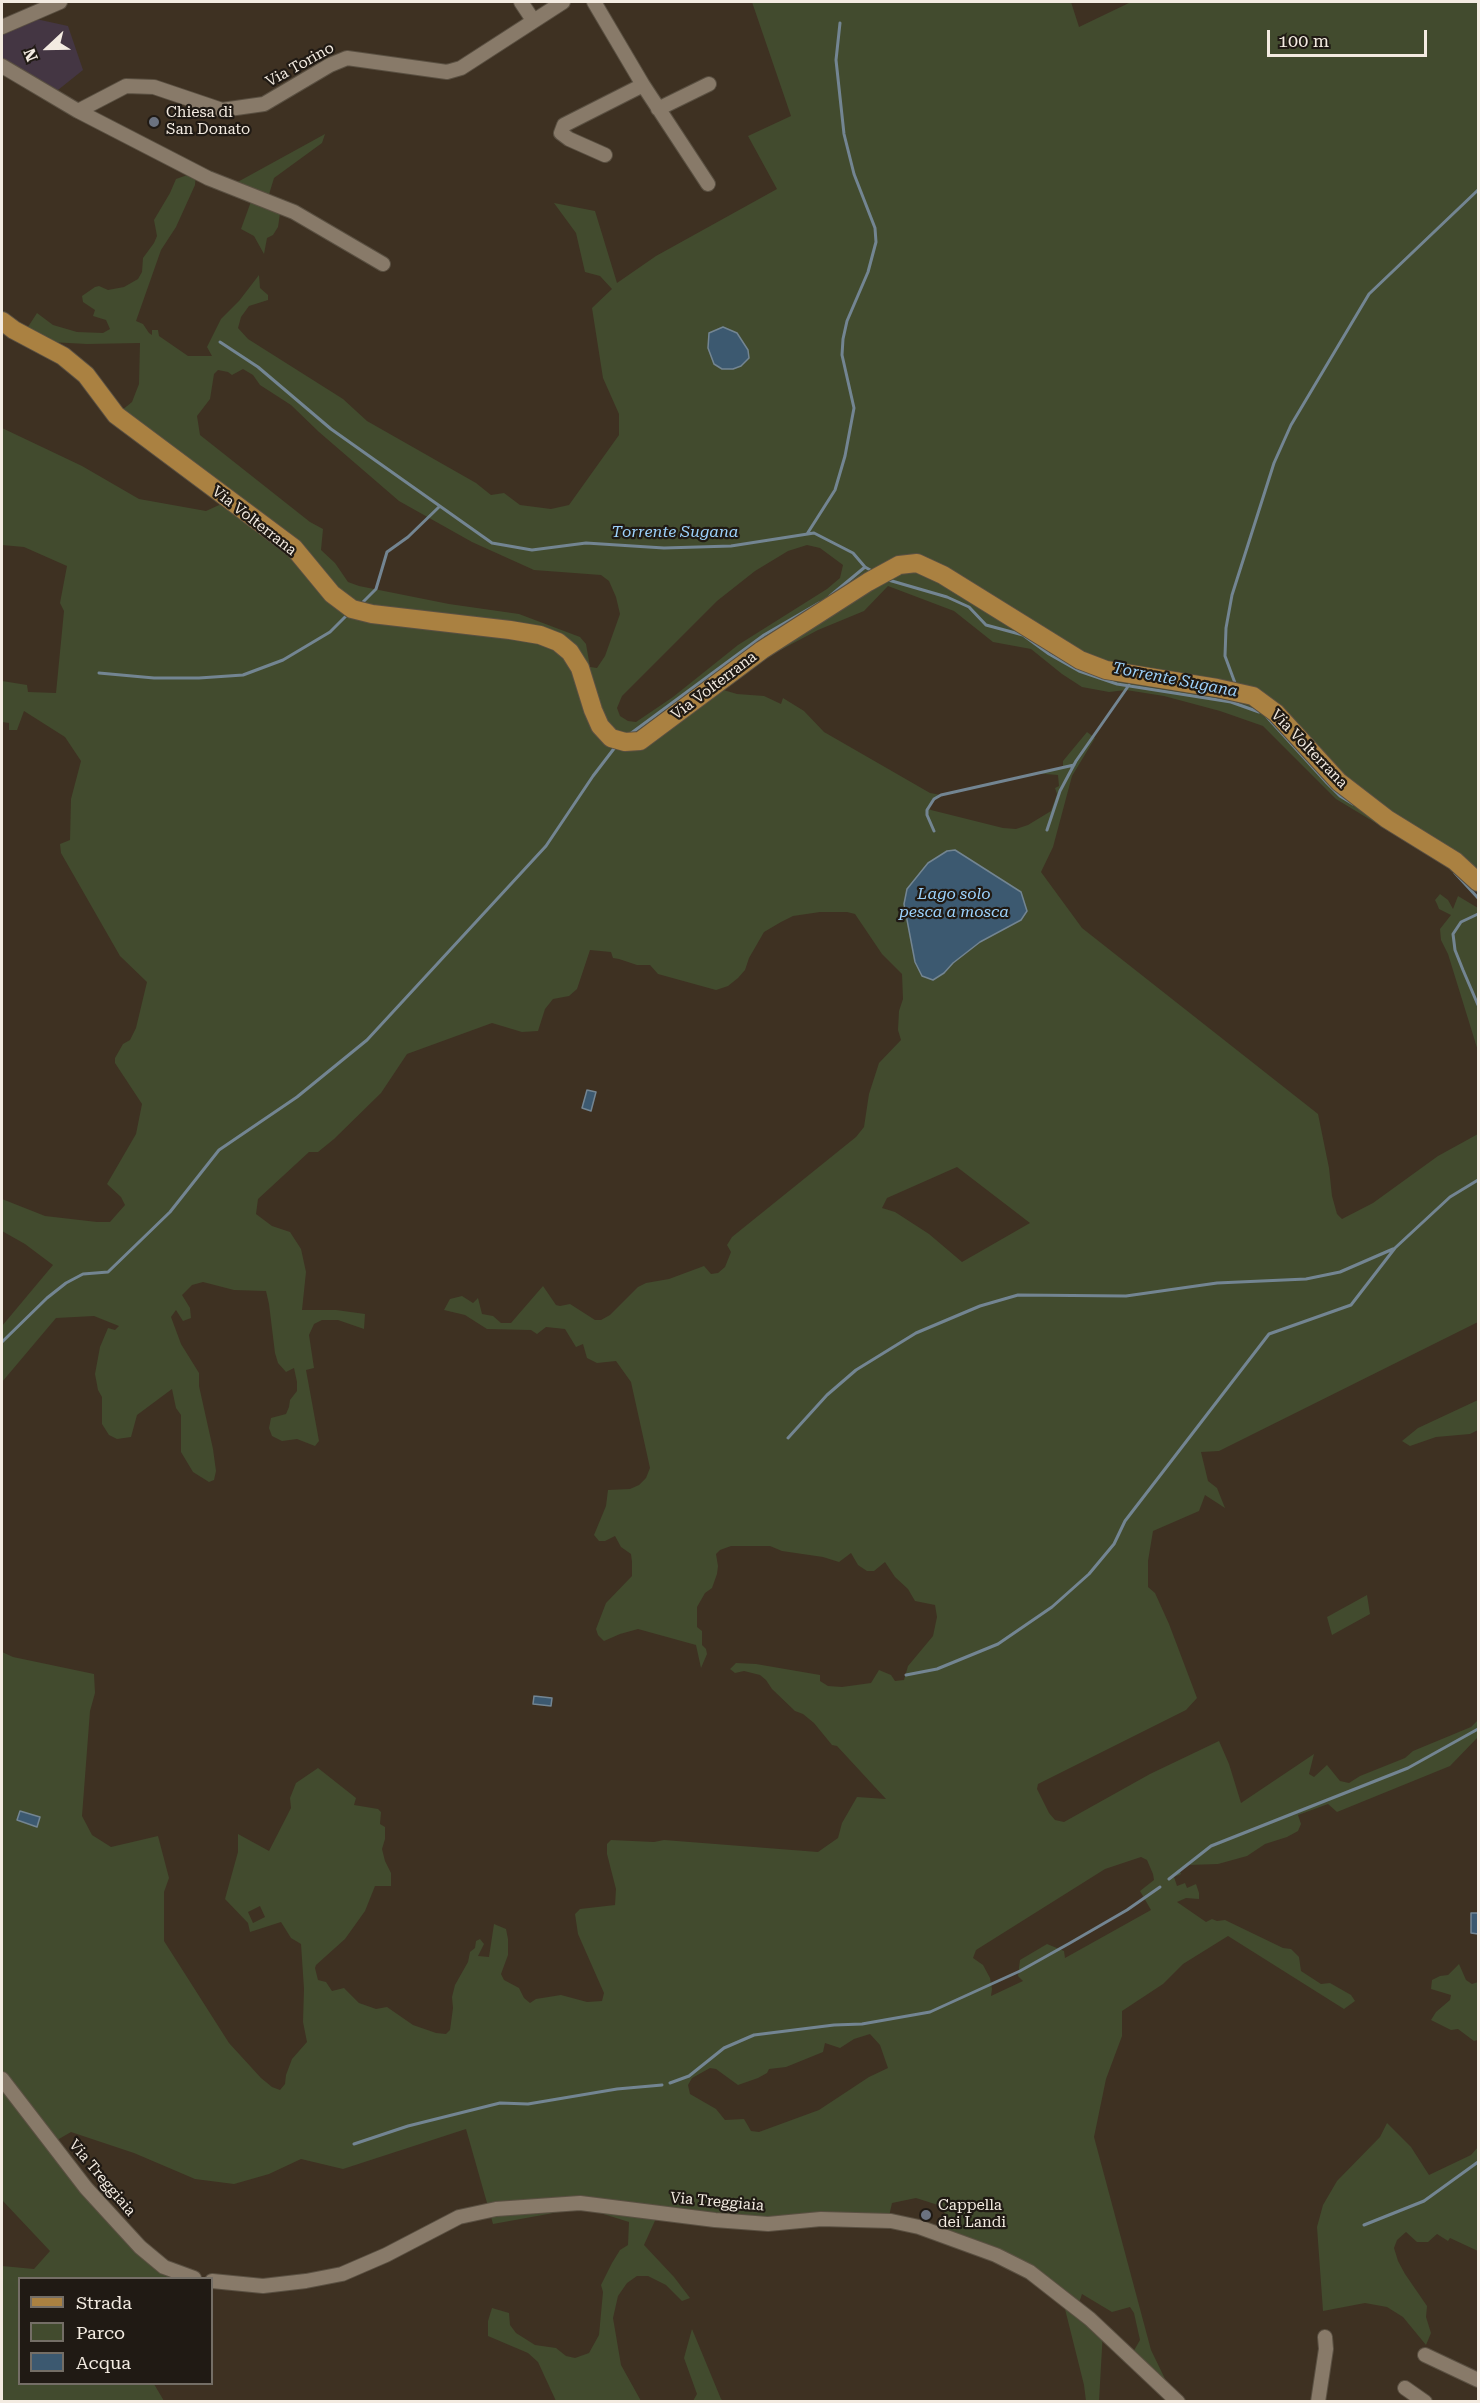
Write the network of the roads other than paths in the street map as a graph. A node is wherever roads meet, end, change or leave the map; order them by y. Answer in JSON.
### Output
{"nodes":[{"id":1,"x":60,"y":2,"type":"edge"},
{"id":2,"x":521,"y":2,"type":"edge"},
{"id":3,"x":564,"y":2,"type":"edge"},
{"id":4,"x":594,"y":2,"type":"edge"},
{"id":5,"x":533,"y":20,"type":"junction"},
{"id":6,"x":2,"y":27,"type":"edge"},
{"id":7,"x":2,"y":66,"type":"edge"},
{"id":8,"x":709,"y":84,"type":"dead end"},
{"id":9,"x":643,"y":85,"type":"junction"},
{"id":10,"x":658,"y":109,"type":"junction"},
{"id":11,"x":78,"y":111,"type":"junction"},
{"id":12,"x":605,"y":155,"type":"dead end"},
{"id":13,"x":708,"y":184,"type":"dead end"},
{"id":14,"x":383,"y":264,"type":"dead end"},
{"id":15,"x":2,"y":321,"type":"edge"},
{"id":16,"x":1479,"y":882,"type":"edge"},
{"id":17,"x":2,"y":2079,"type":"edge"},
{"id":18,"x":191,"y":2277,"type":"edge"},
{"id":19,"x":213,"y":2281,"type":"edge"},
{"id":20,"x":1325,"y":2337,"type":"dead end"},
{"id":21,"x":1425,"y":2355,"type":"dead end"},
{"id":22,"x":1479,"y":2380,"type":"edge"},
{"id":23,"x":1405,"y":2388,"type":"dead end"},
{"id":24,"x":1178,"y":2402,"type":"edge"},
{"id":25,"x":1318,"y":2402,"type":"edge"},
{"id":26,"x":1425,"y":2402,"type":"edge"}],
"edges":[{"from":1,"to":6,"type":"street"},
{"from":2,"to":5,"type":"street"},
{"from":3,"to":5,"type":"street","name":"Via Torino"},
{"from":4,"to":9,"type":"street"},
{"from":5,"to":11,"type":"street","name":"Via Torino"},
{"from":7,"to":11,"type":"street"},
{"from":8,"to":10,"type":"street"},
{"from":9,"to":10,"type":"street"},
{"from":9,"to":12,"type":"street"},
{"from":10,"to":13,"type":"street"},
{"from":11,"to":14,"type":"street"},
{"from":15,"to":16,"type":"main road","name":"Via Volterrana"},
{"from":17,"to":18,"type":"street","name":"Via Treggiaia"},
{"from":19,"to":24,"type":"street","name":"Via Treggiaia"},
{"from":20,"to":25,"type":"street"},
{"from":21,"to":22,"type":"street"},
{"from":23,"to":26,"type":"street"}]}
